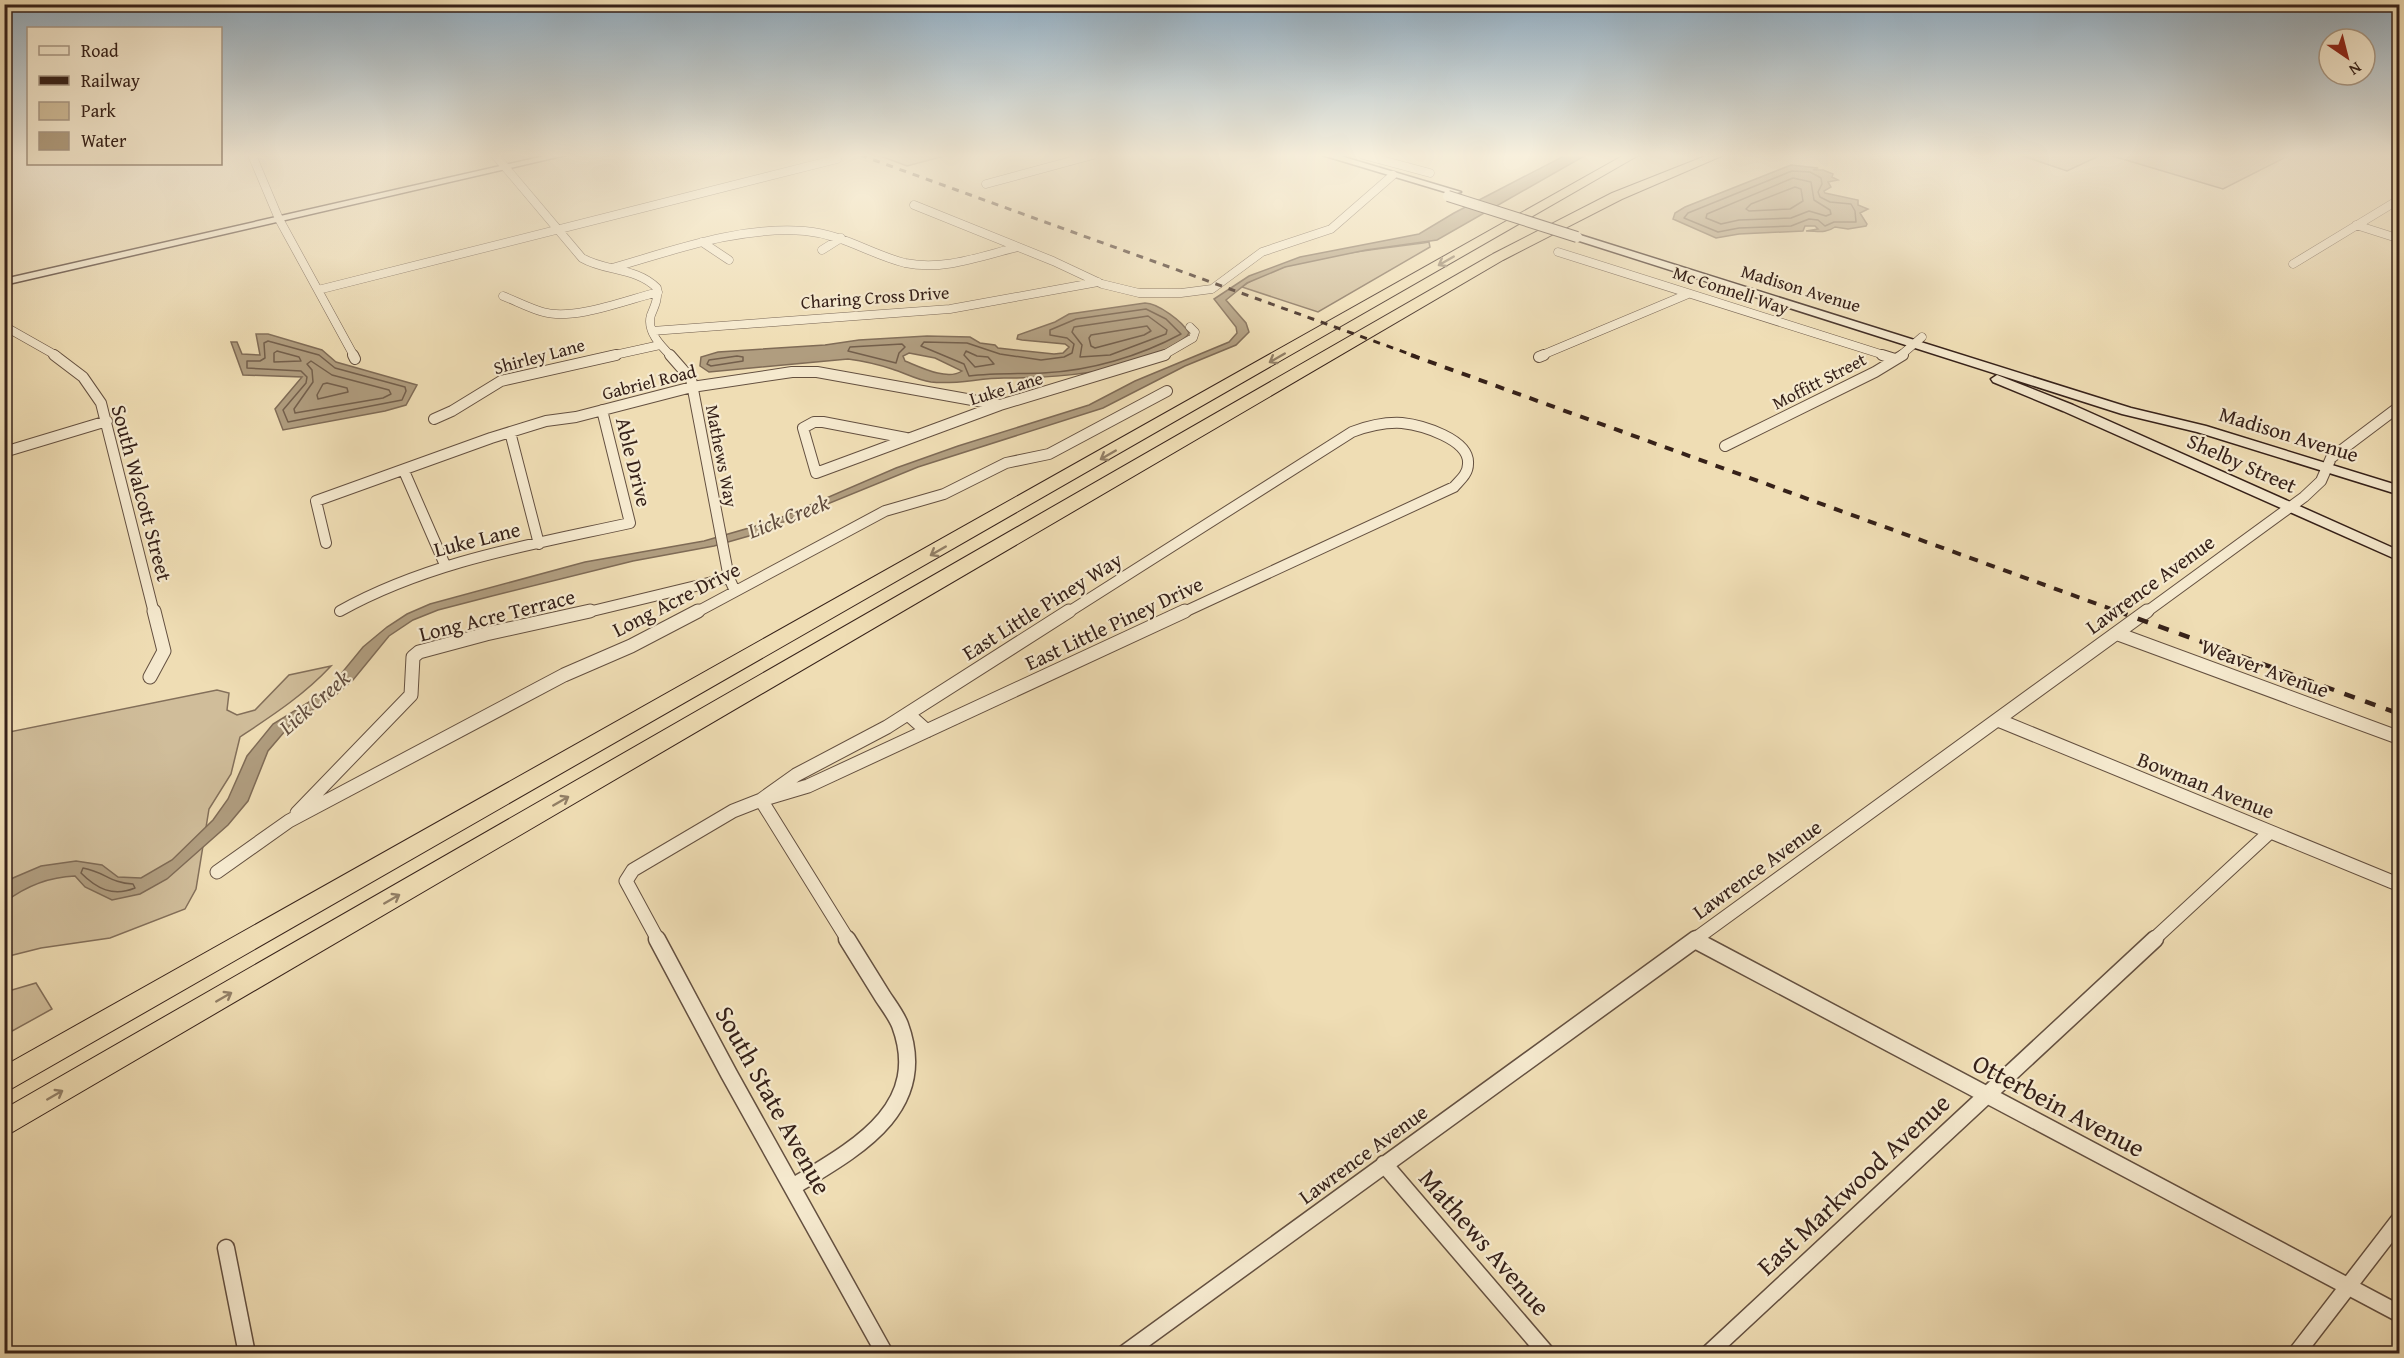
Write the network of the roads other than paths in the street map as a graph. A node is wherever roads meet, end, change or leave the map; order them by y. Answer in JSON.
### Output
{"nodes":[{"id":1,"x":549,"y":218,"type":"edge"},
{"id":2,"x":600,"y":218,"type":"edge"},
{"id":3,"x":947,"y":218,"type":"edge"},
{"id":4,"x":1344,"y":218,"type":"edge"},
{"id":5,"x":1522,"y":218,"type":"edge"},
{"id":6,"x":1531,"y":218,"type":"edge"},
{"id":7,"x":1573,"y":218,"type":"edge"},
{"id":8,"x":2367,"y":218,"type":"edge"},
{"id":9,"x":279,"y":219,"type":"joint"},
{"id":10,"x":2356,"y":225,"type":"junction"},
{"id":11,"x":558,"y":229,"type":"junction"},
{"id":12,"x":841,"y":238,"type":"junction"},
{"id":13,"x":2400,"y":239,"type":"edge"},
{"id":14,"x":702,"y":243,"type":"junction"},
{"id":15,"x":1018,"y":247,"type":"junction"},
{"id":16,"x":822,"y":250,"type":"dead end"},
{"id":17,"x":1558,"y":252,"type":"dead end"},
{"id":18,"x":729,"y":260,"type":"dead end"},
{"id":19,"x":2293,"y":264,"type":"dead end"},
{"id":20,"x":608,"y":269,"type":"junction"},
{"id":21,"x":4,"y":282,"type":"edge"},
{"id":22,"x":1098,"y":282,"type":"junction"},
{"id":23,"x":318,"y":290,"type":"junction"},
{"id":24,"x":658,"y":292,"type":"junction"},
{"id":25,"x":1688,"y":294,"type":"junction"},
{"id":26,"x":503,"y":296,"type":"dead end"},
{"id":27,"x":4,"y":326,"type":"edge"},
{"id":28,"x":1191,"y":327,"type":"dead end"},
{"id":29,"x":652,"y":331,"type":"junction"},
{"id":30,"x":1919,"y":340,"type":"junction"},
{"id":31,"x":660,"y":345,"type":"junction"},
{"id":32,"x":1954,"y":347,"type":"junction"},
{"id":33,"x":1940,"y":351,"type":"junction"},
{"id":34,"x":1539,"y":357,"type":"dead end"},
{"id":35,"x":355,"y":359,"type":"dead end"},
{"id":36,"x":1895,"y":359,"type":"junction"},
{"id":37,"x":1999,"y":370,"type":"junction"},
{"id":38,"x":692,"y":387,"type":"junction"},
{"id":39,"x":1167,"y":391,"type":"dead end"},
{"id":40,"x":2069,"y":393,"type":"junction"},
{"id":41,"x":1000,"y":405,"type":"junction"},
{"id":42,"x":2400,"y":406,"type":"edge"},
{"id":43,"x":2068,"y":408,"type":"junction"},
{"id":44,"x":602,"y":410,"type":"junction"},
{"id":45,"x":434,"y":419,"type":"dead end"},
{"id":46,"x":107,"y":421,"type":"junction"},
{"id":47,"x":2201,"y":429,"type":"junction"},
{"id":48,"x":510,"y":432,"type":"junction"},
{"id":49,"x":906,"y":438,"type":"junction"},
{"id":50,"x":1725,"y":446,"type":"dead end"},
{"id":51,"x":4,"y":452,"type":"edge"},
{"id":52,"x":1468,"y":463,"type":"joint"},
{"id":53,"x":2329,"y":469,"type":"junction"},
{"id":54,"x":404,"y":471,"type":"junction"},
{"id":55,"x":2400,"y":491,"type":"edge"},
{"id":56,"x":2290,"y":508,"type":"junction"},
{"id":57,"x":630,"y":523,"type":"joint"},
{"id":58,"x":326,"y":543,"type":"dead end"},
{"id":59,"x":539,"y":544,"type":"junction"},
{"id":60,"x":2400,"y":557,"type":"edge"},
{"id":61,"x":445,"y":565,"type":"junction"},
{"id":62,"x":729,"y":578,"type":"junction"},
{"id":63,"x":735,"y":591,"type":"junction"},
{"id":64,"x":340,"y":611,"type":"dead end"},
{"id":65,"x":2118,"y":634,"type":"junction"},
{"id":66,"x":150,"y":677,"type":"dead end"},
{"id":67,"x":908,"y":714,"type":"junction"},
{"id":68,"x":1998,"y":720,"type":"junction"},
{"id":69,"x":927,"y":731,"type":"junction"},
{"id":70,"x":2400,"y":738,"type":"edge"},
{"id":71,"x":761,"y":800,"type":"junction"},
{"id":72,"x":289,"y":821,"type":"junction"},
{"id":73,"x":2270,"y":832,"type":"junction"},
{"id":74,"x":633,"y":870,"type":"joint"},
{"id":75,"x":217,"y":873,"type":"dead end"},
{"id":76,"x":2400,"y":885,"type":"edge"},
{"id":77,"x":1695,"y":939,"type":"junction"},
{"id":78,"x":4,"y":1081,"type":"edge"},
{"id":79,"x":1987,"y":1095,"type":"junction"},
{"id":80,"x":4,"y":1124,"type":"edge"},
{"id":81,"x":1384,"y":1164,"type":"junction"},
{"id":82,"x":794,"y":1186,"type":"junction"},
{"id":83,"x":2400,"y":1219,"type":"edge"},
{"id":84,"x":226,"y":1248,"type":"dead end"},
{"id":85,"x":2347,"y":1287,"type":"junction"},
{"id":86,"x":2400,"y":1314,"type":"edge"},
{"id":87,"x":247,"y":1353,"type":"edge"},
{"id":88,"x":885,"y":1353,"type":"edge"},
{"id":89,"x":1124,"y":1353,"type":"edge"},
{"id":90,"x":1547,"y":1353,"type":"edge"},
{"id":91,"x":1708,"y":1353,"type":"edge"},
{"id":92,"x":2296,"y":1353,"type":"edge"}],
"edges":[{"from":1,"to":11,"type":"street"},
{"from":2,"to":11,"type":"street"},
{"from":3,"to":15,"type":"street"},
{"from":4,"to":22,"type":"street"},
{"from":5,"to":78,"type":"highway","one_way":true},
{"from":6,"to":30,"type":"main road","name":"Madison Avenue","bridge":true},
{"from":80,"to":7,"type":"highway","one_way":true},
{"from":8,"to":10,"type":"street"},
{"from":9,"to":21,"type":"main road"},
{"from":9,"to":23,"type":"street"},
{"from":10,"to":13,"type":"street"},
{"from":10,"to":19,"type":"street"},
{"from":11,"to":20,"type":"street"},
{"from":11,"to":23,"type":"street"},
{"from":12,"to":14,"type":"street"},
{"from":12,"to":15,"type":"street"},
{"from":12,"to":16,"type":"street"},
{"from":14,"to":18,"type":"street"},
{"from":14,"to":20,"type":"street"},
{"from":15,"to":22,"type":"street"},
{"from":17,"to":25,"type":"street","name":"Mc Connell Way"},
{"from":20,"to":24,"type":"street"},
{"from":22,"to":29,"type":"street","name":"Charing Cross Drive"},
{"from":23,"to":35,"type":"street"},
{"from":24,"to":26,"type":"street"},
{"from":24,"to":29,"type":"street"},
{"from":25,"to":34,"type":"street"},
{"from":25,"to":36,"type":"street","name":"Mc Connell Way"},
{"from":27,"to":46,"type":"street","name":"South Walcott Street"},
{"from":28,"to":41,"type":"street","name":"Luke Lane"},
{"from":29,"to":31,"type":"street","name":"Mathews Way"},
{"from":30,"to":32,"type":"main road","name":"Madison Avenue"},
{"from":30,"to":33,"type":"main road","name":"Madison Avenue"},
{"from":30,"to":36,"type":"street","name":"Moffitt Street"},
{"from":31,"to":38,"type":"street","name":"Mathews Way"},
{"from":31,"to":45,"type":"street","name":"Shirley Lane"},
{"from":32,"to":37,"type":"main road","name":"Shelby Street"},
{"from":32,"to":47,"type":"main road","name":"Madison Avenue"},
{"from":33,"to":37,"type":"main road","name":"Madison Avenue"},
{"from":33,"to":43,"type":"main road","name":"Shelby Street"},
{"from":36,"to":50,"type":"street","name":"Moffitt Street"},
{"from":37,"to":40,"type":"main road","name":"Madison Avenue"},
{"from":37,"to":43,"type":"main road","name":"Shelby Street"},
{"from":38,"to":41,"type":"street","name":"Gabriel Road"},
{"from":38,"to":44,"type":"street","name":"Gabriel Road"},
{"from":38,"to":62,"type":"street","name":"Mathews Way"},
{"from":39,"to":63,"type":"street","name":"Long Acre Drive"},
{"from":40,"to":43,"type":"main road"},
{"from":40,"to":47,"type":"main road","name":"Madison Avenue"},
{"from":41,"to":49,"type":"street","name":"Luke Lane"},
{"from":42,"to":53,"type":"street","name":"Lawrence Avenue"},
{"from":43,"to":56,"type":"main road","name":"Shelby Street"},
{"from":44,"to":48,"type":"street","name":"Gabriel Road"},
{"from":44,"to":57,"type":"street","name":"Able Drive"},
{"from":46,"to":51,"type":"street"},
{"from":46,"to":66,"type":"street","name":"South Walcott Street"},
{"from":47,"to":53,"type":"main road","name":"Madison Avenue"},
{"from":48,"to":54,"type":"street","name":"Gabriel Road"},
{"from":48,"to":59,"type":"street"},
{"from":49,"to":49,"type":"street","name":"Luke Lane"},
{"from":52,"to":67,"type":"street","name":"East Little Piney Way"},
{"from":52,"to":69,"type":"street","name":"East Little Piney Drive"},
{"from":53,"to":55,"type":"main road","name":"Madison Avenue"},
{"from":53,"to":56,"type":"street","name":"Lawrence Avenue"},
{"from":54,"to":58,"type":"street","name":"Gabriel Road"},
{"from":54,"to":61,"type":"street"},
{"from":56,"to":60,"type":"main road","name":"Shelby Street"},
{"from":56,"to":65,"type":"street","name":"Lawrence Avenue"},
{"from":57,"to":59,"type":"street","name":"Luke Lane"},
{"from":59,"to":61,"type":"street","name":"Luke Lane"},
{"from":61,"to":64,"type":"street","name":"Luke Lane"},
{"from":62,"to":63,"type":"street","name":"Mathews Way"},
{"from":62,"to":72,"type":"street","name":"Long Acre Terrace"},
{"from":63,"to":72,"type":"street","name":"Long Acre Drive"},
{"from":65,"to":68,"type":"street","name":"Lawrence Avenue"},
{"from":65,"to":70,"type":"street","name":"Weaver Avenue"},
{"from":67,"to":69,"type":"street"},
{"from":67,"to":71,"type":"street","name":"East Little Piney Way"},
{"from":68,"to":73,"type":"street","name":"Bowman Avenue"},
{"from":68,"to":77,"type":"street","name":"Lawrence Avenue"},
{"from":69,"to":71,"type":"street","name":"East Little Piney Drive"},
{"from":71,"to":74,"type":"street","name":"East Little Piney Way"},
{"from":71,"to":82,"type":"street"},
{"from":72,"to":75,"type":"street","name":"Long Acre Drive"},
{"from":73,"to":76,"type":"street","name":"Bowman Avenue"},
{"from":73,"to":79,"type":"street","name":"East Markwood Avenue"},
{"from":74,"to":82,"type":"street","name":"South State Avenue"},
{"from":77,"to":79,"type":"street","name":"Otterbein Avenue"},
{"from":77,"to":81,"type":"street","name":"Lawrence Avenue"},
{"from":79,"to":85,"type":"street","name":"Otterbein Avenue"},
{"from":79,"to":91,"type":"street","name":"East Markwood Avenue"},
{"from":81,"to":89,"type":"street","name":"Lawrence Avenue"},
{"from":81,"to":90,"type":"street","name":"Mathews Avenue"},
{"from":82,"to":88,"type":"street","name":"South State Avenue"},
{"from":83,"to":85,"type":"street"},
{"from":84,"to":87,"type":"street"},
{"from":85,"to":86,"type":"street","name":"Otterbein Avenue"},
{"from":85,"to":92,"type":"street"}]}
